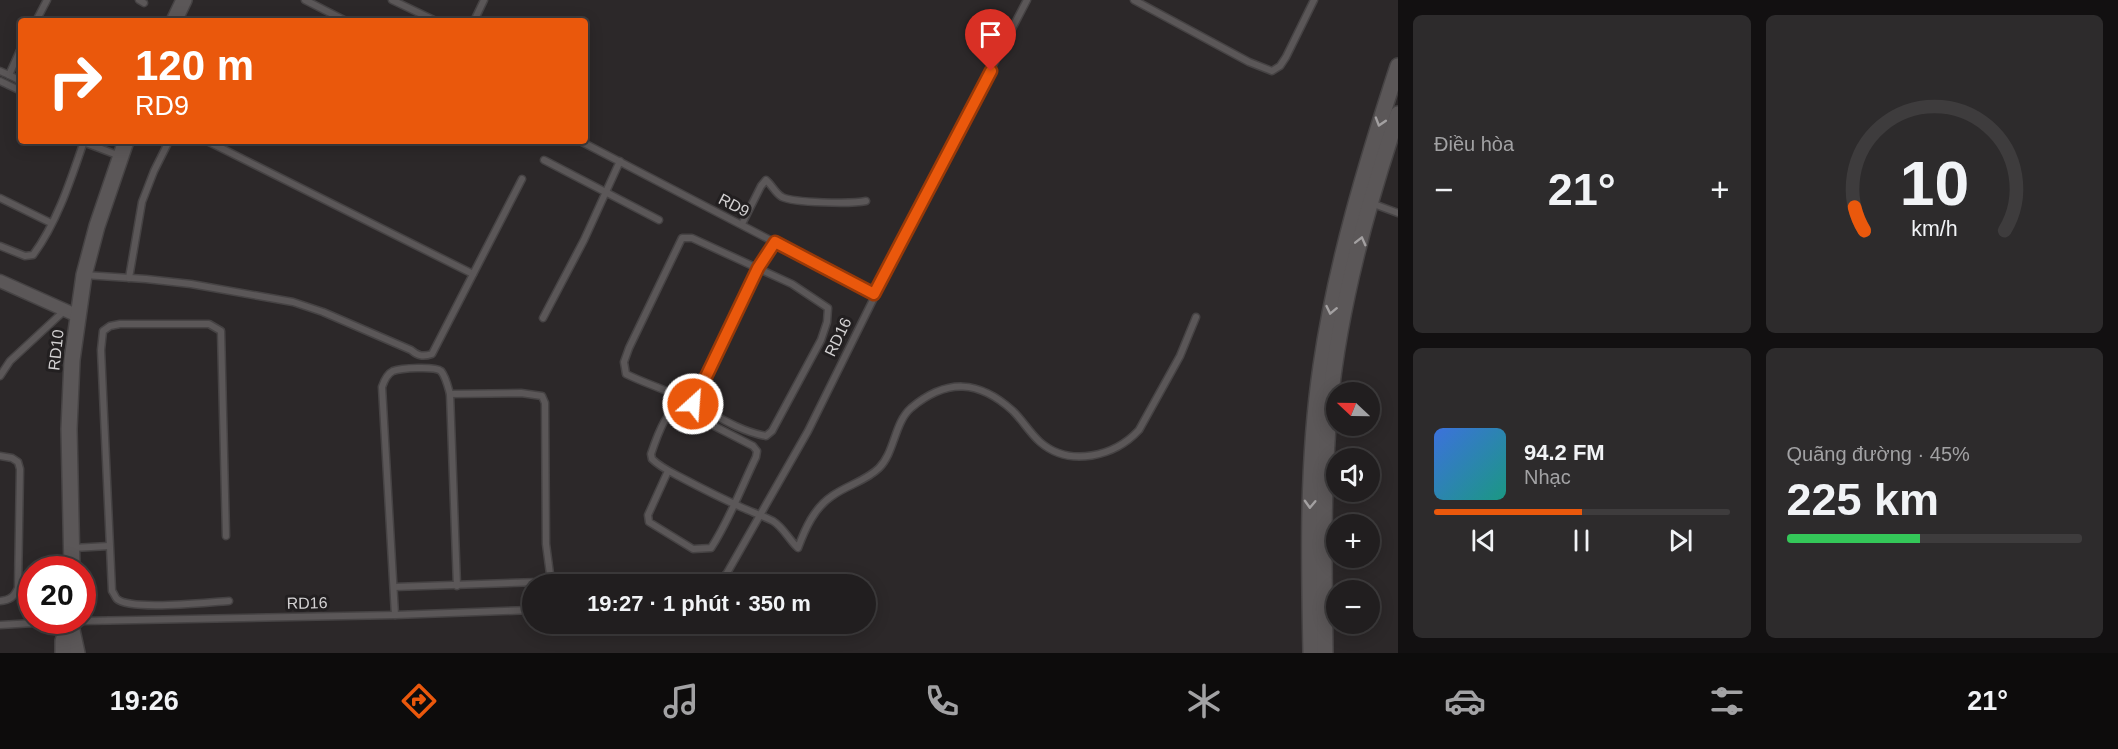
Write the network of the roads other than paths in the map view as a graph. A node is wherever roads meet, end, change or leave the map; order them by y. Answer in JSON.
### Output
{"nodes":[{"id":1,"x":47,"y":0,"type":"edge"},
{"id":2,"x":184,"y":0,"type":"edge"},
{"id":3,"x":305,"y":0,"type":"edge"},
{"id":4,"x":392,"y":0,"type":"edge"},
{"id":5,"x":484,"y":0,"type":"edge"},
{"id":6,"x":1028,"y":0,"type":"edge"},
{"id":7,"x":1134,"y":0,"type":"edge"},
{"id":8,"x":1314,"y":0,"type":"edge"},
{"id":9,"x":38,"y":18,"type":"edge"},
{"id":10,"x":175,"y":18,"type":"edge"},
{"id":11,"x":340,"y":18,"type":"edge"},
{"id":12,"x":430,"y":18,"type":"edge"},
{"id":13,"x":475,"y":18,"type":"edge"},
{"id":14,"x":18,"y":55,"type":"edge"},
{"id":15,"x":1398,"y":66,"type":"edge"},
{"id":16,"x":0,"y":71,"type":"edge"},
{"id":17,"x":9,"y":75,"type":"junction"},
{"id":18,"x":18,"y":80,"type":"edge"},
{"id":19,"x":0,"y":81,"type":"edge"},
{"id":20,"x":18,"y":90,"type":"edge"},
{"id":21,"x":1398,"y":114,"type":"edge"},
{"id":22,"x":83,"y":144,"type":"edge"},
{"id":23,"x":89,"y":144,"type":"edge"},
{"id":24,"x":125,"y":144,"type":"edge"},
{"id":25,"x":168,"y":144,"type":"edge"},
{"id":26,"x":213,"y":144,"type":"edge"},
{"id":27,"x":586,"y":144,"type":"edge"},
{"id":28,"x":121,"y":156,"type":"junction"},
{"id":29,"x":544,"y":160,"type":"dead end"},
{"id":30,"x":620,"y":161,"type":"junction"},
{"id":31,"x":522,"y":179,"type":"dead end"},
{"id":32,"x":606,"y":190,"type":"junction"},
{"id":33,"x":0,"y":198,"type":"edge"},
{"id":34,"x":866,"y":201,"type":"dead end"},
{"id":35,"x":1370,"y":203,"type":"junction"},
{"id":36,"x":1398,"y":213,"type":"edge"},
{"id":37,"x":659,"y":220,"type":"dead end"},
{"id":38,"x":51,"y":224,"type":"junction"},
{"id":39,"x":742,"y":224,"type":"junction"},
{"id":40,"x":775,"y":242,"type":"junction"},
{"id":41,"x":0,"y":246,"type":"edge"},
{"id":42,"x":758,"y":268,"type":"junction"},
{"id":43,"x":473,"y":274,"type":"junction"},
{"id":44,"x":84,"y":275,"type":"junction"},
{"id":45,"x":129,"y":278,"type":"junction"},
{"id":46,"x":0,"y":281,"type":"edge"},
{"id":47,"x":874,"y":294,"type":"junction"},
{"id":48,"x":71,"y":313,"type":"junction"},
{"id":49,"x":1196,"y":317,"type":"dead end"},
{"id":50,"x":543,"y":318,"type":"dead end"},
{"id":51,"x":0,"y":376,"type":"edge"},
{"id":52,"x":450,"y":394,"type":"junction"},
{"id":53,"x":693,"y":404,"type":"junction"},
{"id":54,"x":0,"y":456,"type":"edge"},
{"id":55,"x":668,"y":471,"type":"junction"},
{"id":56,"x":733,"y":503,"type":"junction"},
{"id":57,"x":760,"y":516,"type":"junction"},
{"id":58,"x":226,"y":536,"type":"dead end"},
{"id":59,"x":109,"y":546,"type":"junction"},
{"id":60,"x":72,"y":548,"type":"junction"},
{"id":61,"x":72,"y":556,"type":"edge"},
{"id":62,"x":726,"y":574,"type":"edge"},
{"id":63,"x":457,"y":586,"type":"junction"},
{"id":64,"x":394,"y":587,"type":"junction"},
{"id":65,"x":0,"y":601,"type":"edge"},
{"id":66,"x":228,"y":601,"type":"dead end"},
{"id":67,"x":522,"y":610,"type":"edge"},
{"id":68,"x":395,"y":615,"type":"junction"},
{"id":69,"x":96,"y":621,"type":"edge"},
{"id":70,"x":18,"y":624,"type":"edge"},
{"id":71,"x":0,"y":625,"type":"edge"},
{"id":72,"x":65,"y":634,"type":"edge"},
{"id":73,"x":73,"y":634,"type":"edge"},
{"id":74,"x":63,"y":653,"type":"edge"},
{"id":75,"x":77,"y":653,"type":"edge"},
{"id":76,"x":1311,"y":653,"type":"edge"},
{"id":77,"x":1325,"y":653,"type":"edge"}],
"edges":[{"from":1,"to":9,"type":"lane"},
{"from":2,"to":10,"type":"main road"},
{"from":3,"to":11,"type":"lane"},
{"from":4,"to":12,"type":"lane"},
{"from":5,"to":13,"type":"lane"},
{"from":6,"to":47,"type":"lane","name":"RD16"},
{"from":7,"to":8,"type":"lane"},
{"from":14,"to":17,"type":"lane"},
{"from":15,"to":76,"type":"main road","one_way":true},
{"from":16,"to":17,"type":"lane"},
{"from":17,"to":18,"type":"lane"},
{"from":19,"to":20,"type":"lane"},
{"from":21,"to":35,"type":"main road"},
{"from":22,"to":38,"type":"lane"},
{"from":23,"to":28,"type":"lane"},
{"from":24,"to":28,"type":"main road","name":"RD10"},
{"from":25,"to":45,"type":"lane"},
{"from":26,"to":43,"type":"lane"},
{"from":27,"to":30,"type":"lane","name":"RD9"},
{"from":28,"to":44,"type":"main road","name":"RD10"},
{"from":29,"to":32,"type":"lane"},
{"from":30,"to":32,"type":"lane"},
{"from":30,"to":39,"type":"lane","name":"RD9"},
{"from":31,"to":43,"type":"lane"},
{"from":32,"to":37,"type":"lane"},
{"from":32,"to":50,"type":"lane"},
{"from":33,"to":38,"type":"lane"},
{"from":34,"to":39,"type":"lane"},
{"from":35,"to":36,"type":"lane"},
{"from":77,"to":35,"type":"main road","one_way":true},
{"from":38,"to":41,"type":"lane"},
{"from":39,"to":40,"type":"lane","name":"RD9"},
{"from":40,"to":42,"type":"lane"},
{"from":40,"to":47,"type":"lane","name":"RD9"},
{"from":42,"to":53,"type":"lane"},
{"from":42,"to":53,"type":"lane"},
{"from":42,"to":53,"type":"lane"},
{"from":43,"to":45,"type":"lane"},
{"from":44,"to":45,"type":"lane"},
{"from":44,"to":48,"type":"main road","name":"RD10"},
{"from":46,"to":48,"type":"street"},
{"from":47,"to":57,"type":"lane","name":"RD16"},
{"from":48,"to":51,"type":"lane"},
{"from":48,"to":60,"type":"main road","name":"RD10"},
{"from":49,"to":57,"type":"lane"},
{"from":52,"to":63,"type":"lane"},
{"from":52,"to":63,"type":"lane"},
{"from":52,"to":64,"type":"lane"},
{"from":54,"to":65,"type":"lane"},
{"from":55,"to":56,"type":"lane"},
{"from":55,"to":56,"type":"lane"},
{"from":55,"to":56,"type":"lane"},
{"from":56,"to":57,"type":"lane"},
{"from":57,"to":62,"type":"lane","name":"RD16"},
{"from":58,"to":59,"type":"lane"},
{"from":59,"to":60,"type":"lane"},
{"from":59,"to":66,"type":"lane"},
{"from":60,"to":61,"type":"main road","name":"RD10"},
{"from":63,"to":64,"type":"lane"},
{"from":64,"to":68,"type":"lane"},
{"from":67,"to":68,"type":"lane","name":"RD16"},
{"from":68,"to":69,"type":"lane","name":"RD16"},
{"from":70,"to":71,"type":"lane"},
{"from":72,"to":74,"type":"main road"},
{"from":73,"to":75,"type":"main road"}]}
